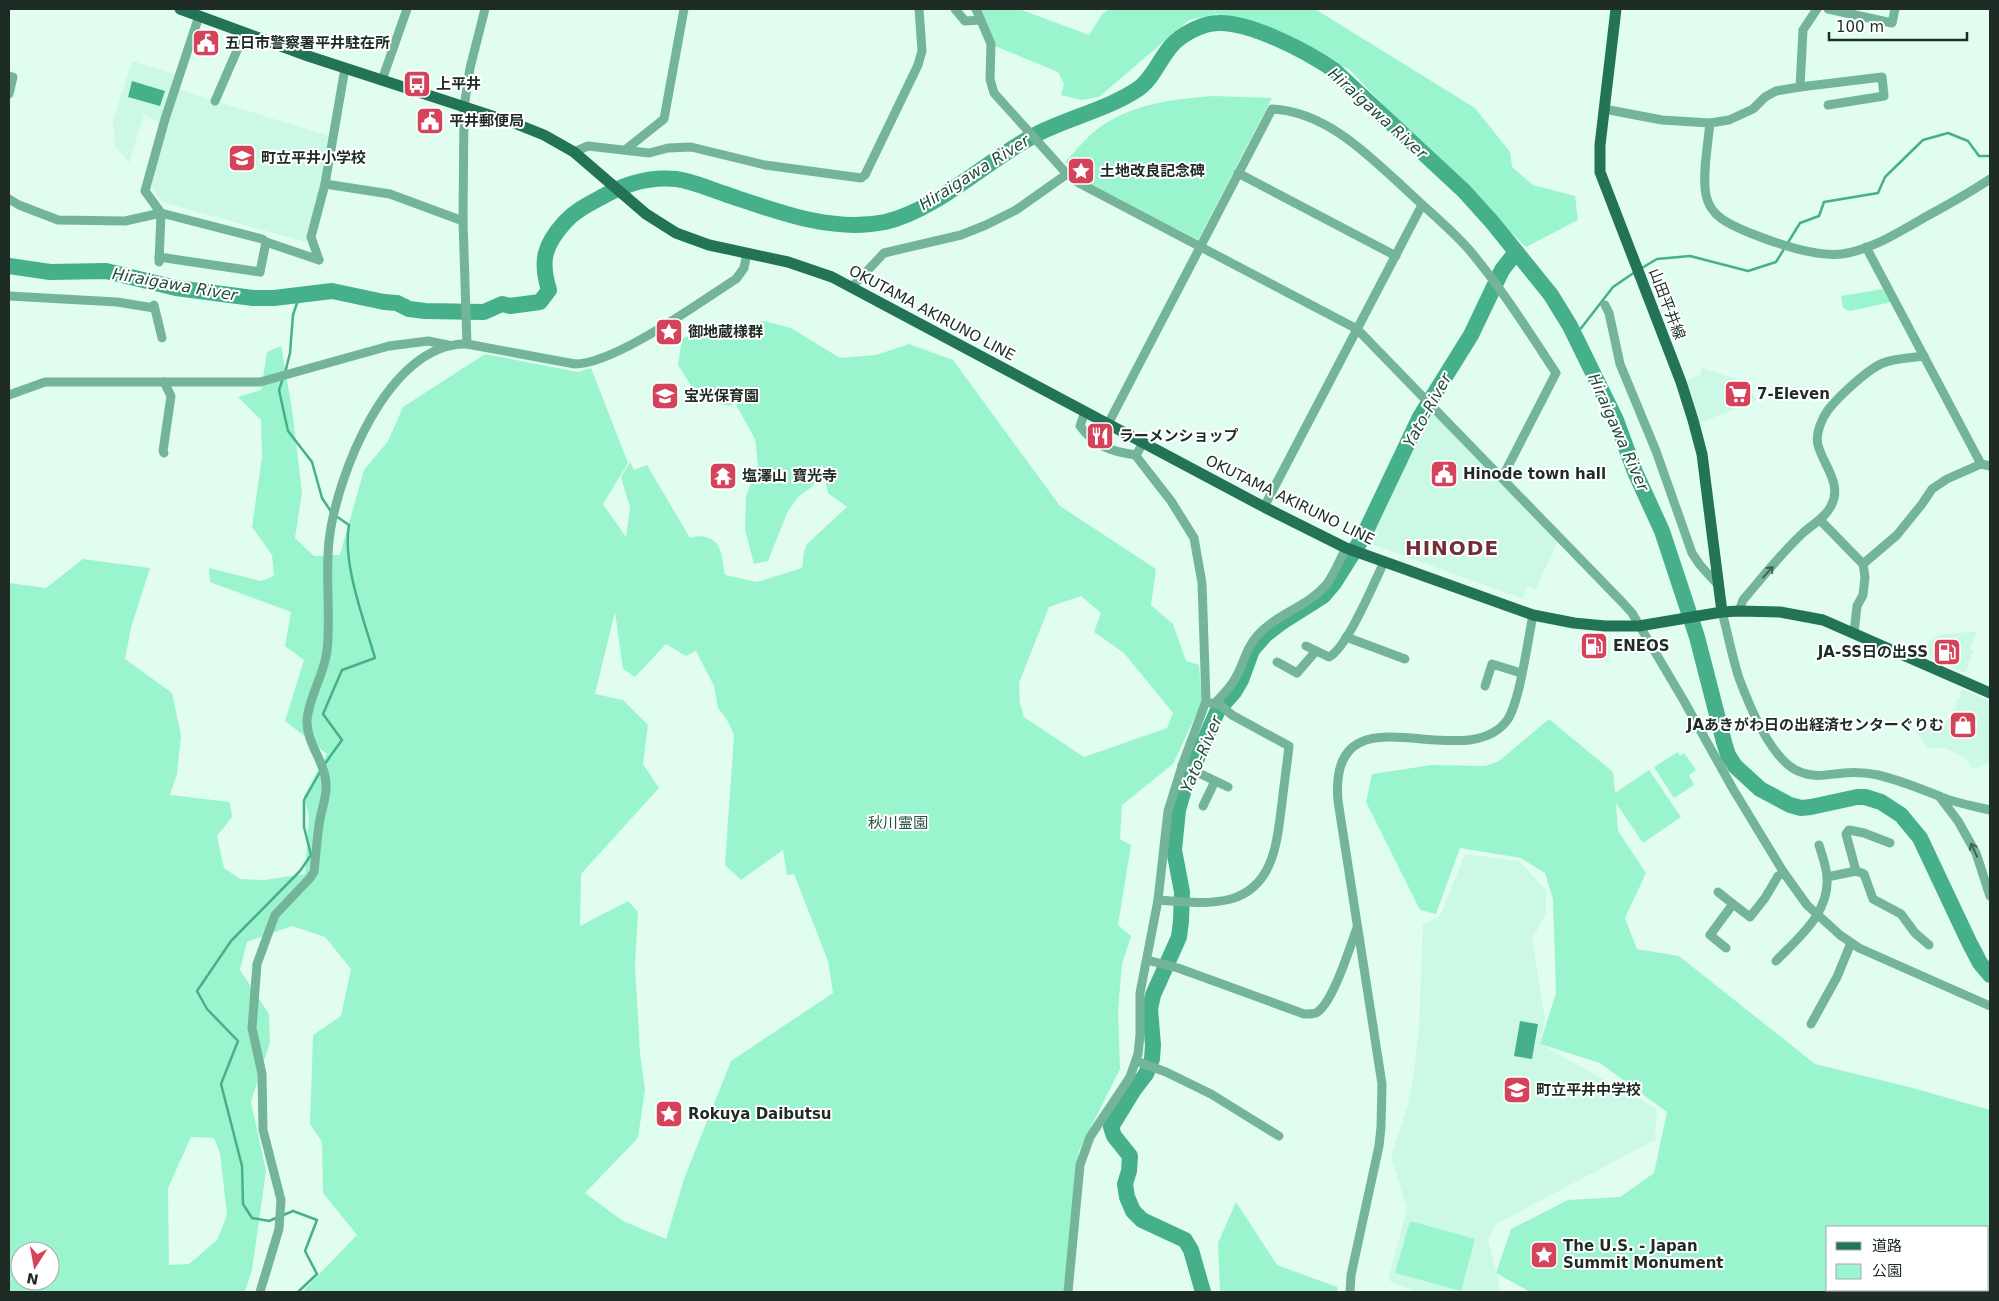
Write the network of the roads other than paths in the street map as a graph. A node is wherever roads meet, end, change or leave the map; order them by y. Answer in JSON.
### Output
{"nodes":[{"id":1,"x":180,"y":9,"type":"edge"},
{"id":2,"x":407,"y":9,"type":"edge"},
{"id":3,"x":485,"y":9,"type":"edge"},
{"id":4,"x":684,"y":9,"type":"edge"},
{"id":5,"x":919,"y":9,"type":"edge"},
{"id":6,"x":955,"y":9,"type":"edge"},
{"id":7,"x":976,"y":9,"type":"edge"},
{"id":8,"x":1616,"y":9,"type":"edge"},
{"id":9,"x":1816,"y":9,"type":"edge"},
{"id":10,"x":1828,"y":9,"type":"edge"},
{"id":11,"x":1895,"y":9,"type":"edge"},
{"id":12,"x":200,"y":16,"type":"junction"},
{"id":13,"x":980,"y":20,"type":"junction"},
{"id":14,"x":245,"y":32,"type":"junction"},
{"id":15,"x":345,"y":68,"type":"junction"},
{"id":16,"x":9,"y":76,"type":"edge"},
{"id":17,"x":382,"y":80,"type":"junction"},
{"id":18,"x":1800,"y":87,"type":"junction"},
{"id":19,"x":9,"y":94,"type":"edge"},
{"id":20,"x":214,"y":101,"type":"dead end"},
{"id":21,"x":1828,"y":105,"type":"dead end"},
{"id":22,"x":464,"y":107,"type":"junction"},
{"id":23,"x":1604,"y":109,"type":"junction"},
{"id":24,"x":1710,"y":123,"type":"junction"},
{"id":25,"x":625,"y":150,"type":"junction"},
{"id":26,"x":574,"y":152,"type":"junction"},
{"id":27,"x":1064,"y":171,"type":"junction"},
{"id":28,"x":1238,"y":173,"type":"junction"},
{"id":29,"x":1990,"y":178,"type":"edge"},
{"id":30,"x":325,"y":184,"type":"junction"},
{"id":31,"x":9,"y":200,"type":"edge"},
{"id":32,"x":1422,"y":205,"type":"junction"},
{"id":33,"x":161,"y":213,"type":"junction"},
{"id":34,"x":463,"y":221,"type":"junction"},
{"id":35,"x":266,"y":242,"type":"junction"},
{"id":36,"x":1200,"y":247,"type":"junction"},
{"id":37,"x":1866,"y":247,"type":"junction"},
{"id":38,"x":747,"y":253,"type":"junction"},
{"id":39,"x":1396,"y":256,"type":"junction"},
{"id":40,"x":852,"y":287,"type":"junction"},
{"id":41,"x":9,"y":296,"type":"edge"},
{"id":42,"x":1606,"y":307,"type":"dead end"},
{"id":43,"x":1357,"y":329,"type":"junction"},
{"id":44,"x":162,"y":338,"type":"dead end"},
{"id":45,"x":467,"y":344,"type":"junction"},
{"id":46,"x":449,"y":345,"type":"junction"},
{"id":47,"x":1924,"y":356,"type":"junction"},
{"id":48,"x":164,"y":382,"type":"junction"},
{"id":49,"x":9,"y":395,"type":"edge"},
{"id":50,"x":1085,"y":412,"type":"junction"},
{"id":51,"x":1108,"y":424,"type":"junction"},
{"id":52,"x":1143,"y":442,"type":"junction"},
{"id":53,"x":164,"y":453,"type":"dead end"},
{"id":54,"x":1136,"y":455,"type":"junction"},
{"id":55,"x":1986,"y":465,"type":"edge"},
{"id":56,"x":1502,"y":478,"type":"junction"},
{"id":57,"x":1264,"y":507,"type":"junction"},
{"id":58,"x":1820,"y":520,"type":"junction"},
{"id":59,"x":1346,"y":548,"type":"junction"},
{"id":60,"x":1384,"y":562,"type":"junction"},
{"id":61,"x":1863,"y":564,"type":"junction"},
{"id":62,"x":1719,"y":586,"type":"junction"},
{"id":63,"x":1739,"y":611,"type":"junction"},
{"id":64,"x":1718,"y":612,"type":"junction"},
{"id":65,"x":1533,"y":615,"type":"junction"},
{"id":66,"x":1639,"y":626,"type":"junction"},
{"id":67,"x":1854,"y":633,"type":"junction"},
{"id":68,"x":1346,"y":638,"type":"junction"},
{"id":69,"x":1306,"y":646,"type":"dead end"},
{"id":70,"x":1316,"y":651,"type":"junction"},
{"id":71,"x":1405,"y":659,"type":"dead end"},
{"id":72,"x":1277,"y":662,"type":"dead end"},
{"id":73,"x":1521,"y":673,"type":"junction"},
{"id":74,"x":1485,"y":686,"type":"dead end"},
{"id":75,"x":1990,"y":693,"type":"edge"},
{"id":76,"x":1210,"y":702,"type":"junction"},
{"id":77,"x":1185,"y":767,"type":"junction"},
{"id":78,"x":1215,"y":781,"type":"junction"},
{"id":79,"x":1228,"y":787,"type":"dead end"},
{"id":80,"x":1939,"y":796,"type":"junction"},
{"id":81,"x":1204,"y":806,"type":"dead end"},
{"id":82,"x":1990,"y":810,"type":"edge"},
{"id":83,"x":1890,"y":843,"type":"dead end"},
{"id":84,"x":1818,"y":845,"type":"dead end"},
{"id":85,"x":1856,"y":871,"type":"junction"},
{"id":86,"x":1784,"y":872,"type":"junction"},
{"id":87,"x":1827,"y":878,"type":"junction"},
{"id":88,"x":1718,"y":892,"type":"dead end"},
{"id":89,"x":1990,"y":896,"type":"edge"},
{"id":90,"x":1158,"y":900,"type":"junction"},
{"id":91,"x":1733,"y":904,"type":"junction"},
{"id":92,"x":1818,"y":916,"type":"junction"},
{"id":93,"x":1358,"y":925,"type":"junction"},
{"id":94,"x":1851,"y":943,"type":"junction"},
{"id":95,"x":1928,"y":945,"type":"dead end"},
{"id":96,"x":1726,"y":948,"type":"dead end"},
{"id":97,"x":1147,"y":960,"type":"junction"},
{"id":98,"x":1776,"y":961,"type":"dead end"},
{"id":99,"x":1990,"y":1006,"type":"edge"},
{"id":100,"x":1811,"y":1024,"type":"dead end"},
{"id":101,"x":1136,"y":1061,"type":"junction"},
{"id":102,"x":1279,"y":1136,"type":"dead end"},
{"id":103,"x":260,"y":1292,"type":"edge"},
{"id":104,"x":1068,"y":1292,"type":"edge"},
{"id":105,"x":1350,"y":1292,"type":"edge"}],
"edges":[{"from":1,"to":12,"type":"main road"},
{"from":2,"to":17,"type":"street"},
{"from":3,"to":22,"type":"street"},
{"from":4,"to":25,"type":"street"},
{"from":5,"to":25,"type":"street"},
{"from":6,"to":13,"type":"street"},
{"from":7,"to":13,"type":"street"},
{"from":8,"to":23,"type":"main road","name":"山田平井線"},
{"from":9,"to":18,"type":"street"},
{"from":10,"to":11,"type":"street"},
{"from":12,"to":14,"type":"main road"},
{"from":12,"to":33,"type":"street"},
{"from":13,"to":27,"type":"street"},
{"from":14,"to":15,"type":"main road"},
{"from":14,"to":20,"type":"street"},
{"from":15,"to":17,"type":"main road"},
{"from":15,"to":30,"type":"street"},
{"from":16,"to":19,"type":"street"},
{"from":17,"to":22,"type":"main road"},
{"from":18,"to":21,"type":"street"},
{"from":18,"to":24,"type":"street"},
{"from":22,"to":26,"type":"main road"},
{"from":22,"to":34,"type":"street"},
{"from":23,"to":24,"type":"street"},
{"from":23,"to":62,"type":"main road","name":"山田平井線"},
{"from":24,"to":37,"type":"street"},
{"from":25,"to":26,"type":"street"},
{"from":26,"to":38,"type":"main road","name":"OKUTAMA AKIRUNO LINE"},
{"from":27,"to":36,"type":"street"},
{"from":27,"to":40,"type":"street"},
{"from":28,"to":32,"type":"street"},
{"from":28,"to":36,"type":"street"},
{"from":28,"to":39,"type":"street"},
{"from":29,"to":37,"type":"street"},
{"from":30,"to":34,"type":"street"},
{"from":30,"to":35,"type":"street"},
{"from":31,"to":33,"type":"street"},
{"from":32,"to":39,"type":"street"},
{"from":32,"to":56,"type":"street"},
{"from":33,"to":35,"type":"street"},
{"from":33,"to":35,"type":"street"},
{"from":34,"to":45,"type":"street"},
{"from":36,"to":43,"type":"street"},
{"from":36,"to":51,"type":"street"},
{"from":37,"to":47,"type":"street"},
{"from":38,"to":40,"type":"main road","name":"OKUTAMA AKIRUNO LINE"},
{"from":38,"to":45,"type":"street"},
{"from":39,"to":43,"type":"street"},
{"from":40,"to":50,"type":"main road","name":"OKUTAMA AKIRUNO LINE"},
{"from":41,"to":44,"type":"street"},
{"from":42,"to":62,"type":"street"},
{"from":43,"to":56,"type":"street"},
{"from":43,"to":57,"type":"street"},
{"from":45,"to":46,"type":"street"},
{"from":46,"to":48,"type":"street"},
{"from":46,"to":103,"type":"street"},
{"from":47,"to":55,"type":"street"},
{"from":47,"to":58,"type":"street"},
{"from":48,"to":49,"type":"street"},
{"from":48,"to":53,"type":"street"},
{"from":50,"to":51,"type":"main road","name":"OKUTAMA AKIRUNO LINE"},
{"from":50,"to":54,"type":"street"},
{"from":51,"to":52,"type":"main road","name":"OKUTAMA AKIRUNO LINE"},
{"from":52,"to":54,"type":"street"},
{"from":52,"to":57,"type":"main road","name":"OKUTAMA AKIRUNO LINE"},
{"from":54,"to":76,"type":"street"},
{"from":55,"to":61,"type":"street"},
{"from":56,"to":66,"type":"street"},
{"from":57,"to":59,"type":"main road","name":"OKUTAMA AKIRUNO LINE"},
{"from":58,"to":61,"type":"street"},
{"from":63,"to":58,"type":"street","one_way":true},
{"from":59,"to":60,"type":"main road","name":"OKUTAMA AKIRUNO LINE"},
{"from":59,"to":76,"type":"street"},
{"from":60,"to":65,"type":"main road","name":"OKUTAMA AKIRUNO LINE"},
{"from":60,"to":68,"type":"street"},
{"from":61,"to":67,"type":"street"},
{"from":62,"to":64,"type":"main road","name":"山田平井線"},
{"from":63,"to":64,"type":"main road","name":"OKUTAMA AKIRUNO LINE"},
{"from":63,"to":67,"type":"main road","name":"OKUTAMA AKIRUNO LINE"},
{"from":64,"to":66,"type":"main road","name":"OKUTAMA AKIRUNO LINE"},
{"from":64,"to":80,"type":"street"},
{"from":65,"to":66,"type":"main road","name":"OKUTAMA AKIRUNO LINE"},
{"from":65,"to":73,"type":"street"},
{"from":66,"to":86,"type":"street"},
{"from":67,"to":75,"type":"main road","name":"OKUTAMA AKIRUNO LINE"},
{"from":68,"to":70,"type":"street"},
{"from":68,"to":71,"type":"street"},
{"from":69,"to":70,"type":"street"},
{"from":70,"to":72,"type":"street"},
{"from":73,"to":74,"type":"street"},
{"from":73,"to":93,"type":"street"},
{"from":76,"to":77,"type":"street"},
{"from":76,"to":90,"type":"street"},
{"from":77,"to":78,"type":"street"},
{"from":77,"to":90,"type":"street"},
{"from":78,"to":79,"type":"street"},
{"from":78,"to":81,"type":"street"},
{"from":80,"to":82,"type":"street"},
{"from":89,"to":80,"type":"street","one_way":true},
{"from":83,"to":85,"type":"street"},
{"from":84,"to":87,"type":"street"},
{"from":85,"to":87,"type":"street"},
{"from":85,"to":95,"type":"street"},
{"from":86,"to":91,"type":"street"},
{"from":86,"to":92,"type":"street"},
{"from":87,"to":92,"type":"street"},
{"from":88,"to":91,"type":"street"},
{"from":90,"to":97,"type":"street"},
{"from":91,"to":96,"type":"street"},
{"from":92,"to":94,"type":"street"},
{"from":92,"to":98,"type":"street"},
{"from":93,"to":97,"type":"street"},
{"from":93,"to":105,"type":"street"},
{"from":94,"to":99,"type":"street"},
{"from":94,"to":100,"type":"street"},
{"from":97,"to":101,"type":"street"},
{"from":101,"to":102,"type":"street"},
{"from":101,"to":104,"type":"street"}]}
